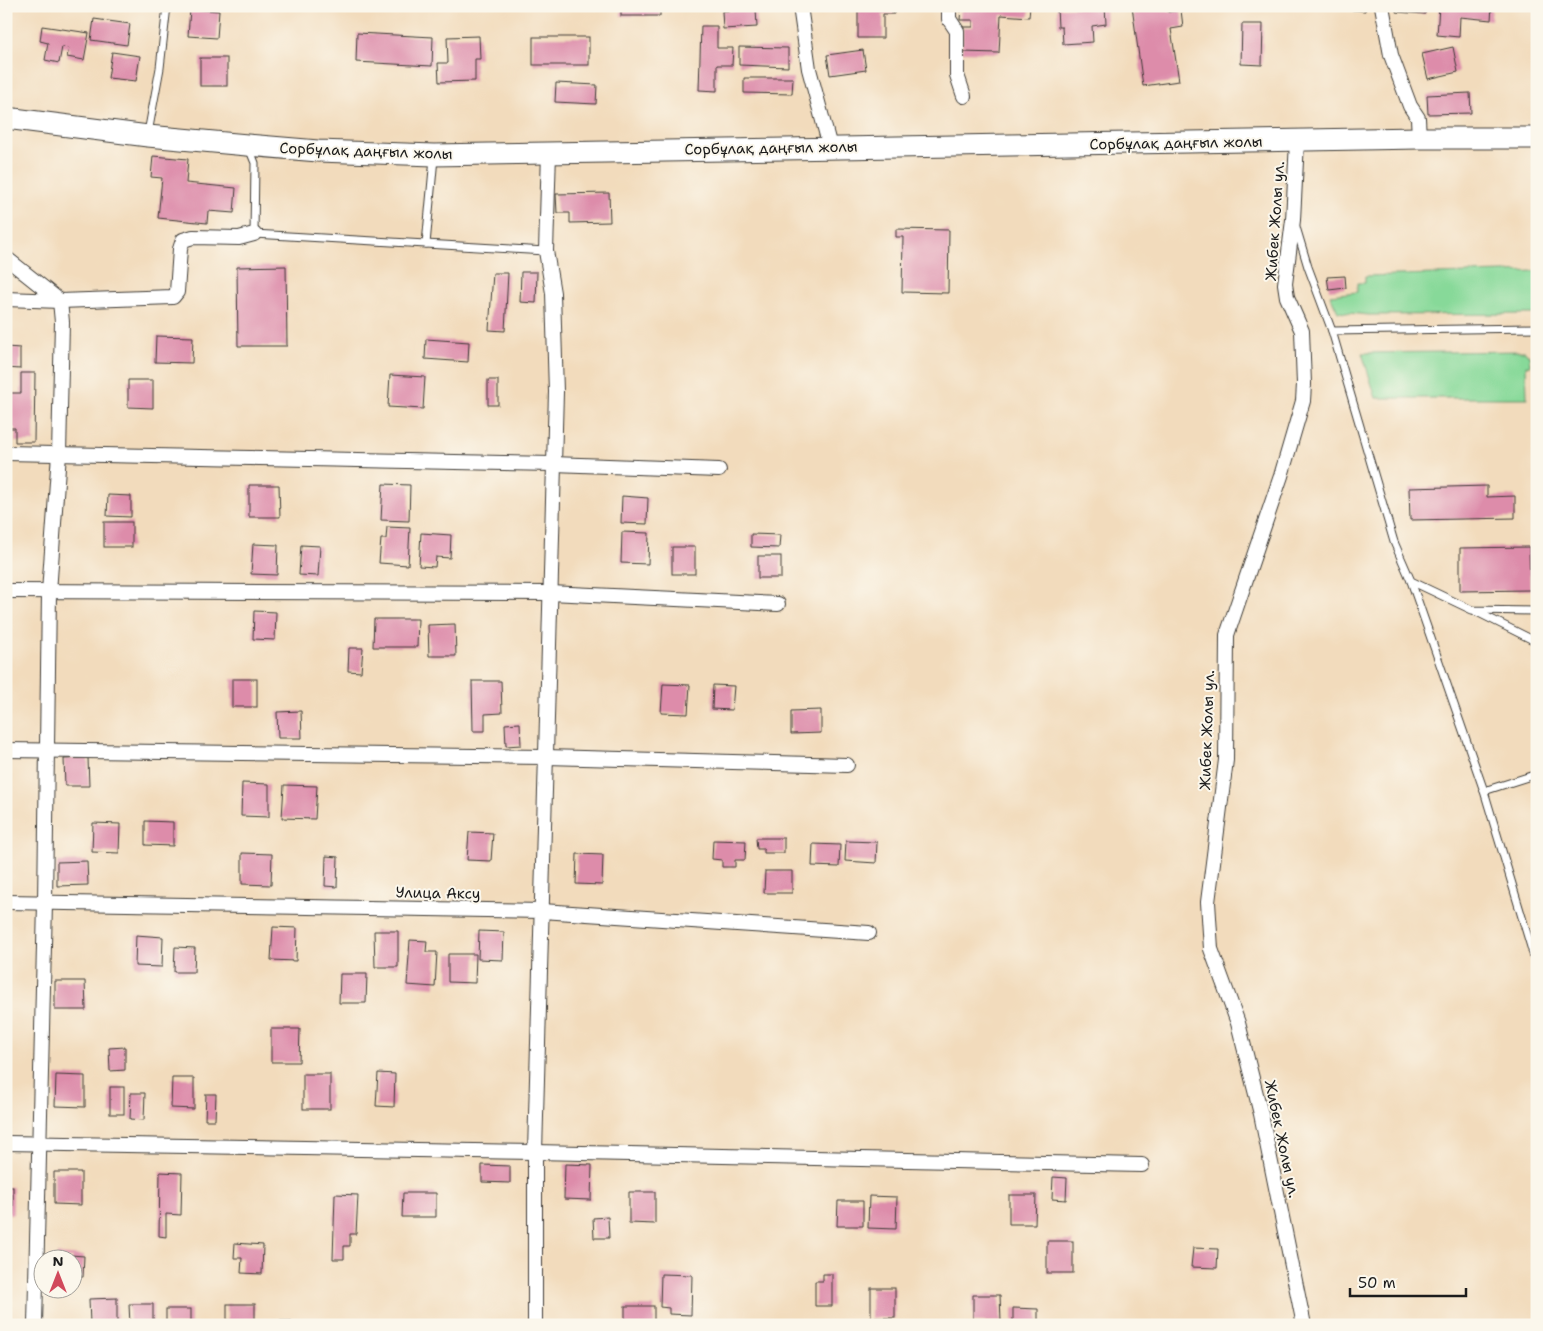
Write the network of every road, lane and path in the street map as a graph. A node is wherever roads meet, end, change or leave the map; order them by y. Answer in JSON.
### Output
{"nodes":[{"id":1,"x":167,"y":6,"type":"edge"},
{"id":2,"x":800,"y":6,"type":"edge"},
{"id":3,"x":949,"y":6,"type":"edge"},
{"id":4,"x":1382,"y":6,"type":"edge"},
{"id":5,"x":964,"y":96,"type":"dead end"},
{"id":6,"x":6,"y":118,"type":"edge"},
{"id":7,"x":148,"y":136,"type":"junction"},
{"id":8,"x":1419,"y":138,"type":"junction"},
{"id":9,"x":1537,"y":138,"type":"edge"},
{"id":10,"x":1297,"y":141,"type":"junction"},
{"id":11,"x":247,"y":145,"type":"junction"},
{"id":12,"x":830,"y":147,"type":"junction"},
{"id":13,"x":549,"y":152,"type":"junction"},
{"id":14,"x":434,"y":155,"type":"junction"},
{"id":15,"x":1293,"y":220,"type":"junction"},
{"id":16,"x":254,"y":234,"type":"junction"},
{"id":17,"x":426,"y":244,"type":"junction"},
{"id":18,"x":546,"y":251,"type":"junction"},
{"id":19,"x":6,"y":258,"type":"edge"},
{"id":20,"x":6,"y":299,"type":"edge"},
{"id":21,"x":60,"y":300,"type":"junction"},
{"id":22,"x":1537,"y":328,"type":"edge"},
{"id":23,"x":1332,"y":331,"type":"junction"},
{"id":24,"x":6,"y":453,"type":"edge"},
{"id":25,"x":59,"y":454,"type":"junction"},
{"id":26,"x":554,"y":464,"type":"junction"},
{"id":27,"x":719,"y":470,"type":"dead end"},
{"id":28,"x":1411,"y":582,"type":"junction"},
{"id":29,"x":6,"y":591,"type":"edge"},
{"id":30,"x":49,"y":592,"type":"junction"},
{"id":31,"x":550,"y":593,"type":"junction"},
{"id":32,"x":778,"y":604,"type":"dead end"},
{"id":33,"x":1472,"y":610,"type":"junction"},
{"id":34,"x":1537,"y":611,"type":"edge"},
{"id":35,"x":1537,"y":642,"type":"edge"},
{"id":36,"x":6,"y":750,"type":"edge"},
{"id":37,"x":46,"y":750,"type":"junction"},
{"id":38,"x":546,"y":756,"type":"junction"},
{"id":39,"x":847,"y":765,"type":"dead end"},
{"id":40,"x":1537,"y":774,"type":"edge"},
{"id":41,"x":1484,"y":791,"type":"junction"},
{"id":42,"x":6,"y":902,"type":"edge"},
{"id":43,"x":45,"y":902,"type":"junction"},
{"id":44,"x":542,"y":911,"type":"junction"},
{"id":45,"x":869,"y":933,"type":"dead end"},
{"id":46,"x":1537,"y":967,"type":"edge"},
{"id":47,"x":6,"y":1143,"type":"edge"},
{"id":48,"x":38,"y":1143,"type":"junction"},
{"id":49,"x":535,"y":1152,"type":"junction"},
{"id":50,"x":1142,"y":1165,"type":"dead end"},
{"id":51,"x":35,"y":1325,"type":"edge"},
{"id":52,"x":535,"y":1325,"type":"edge"},
{"id":53,"x":1304,"y":1325,"type":"edge"}],
"edges":[{"from":1,"to":7,"type":"lane"},
{"from":2,"to":12,"type":"street"},
{"from":3,"to":5,"type":"street"},
{"from":4,"to":8,"type":"street"},
{"from":6,"to":7,"type":"main road","name":"Сорбұлақ даңғыл жолы"},
{"from":7,"to":11,"type":"main road","name":"Сорбұлақ даңғыл жолы"},
{"from":8,"to":9,"type":"main road","name":"Сорбұлақ даңғыл жолы"},
{"from":8,"to":10,"type":"main road","name":"Сорбұлақ даңғыл жолы"},
{"from":10,"to":12,"type":"main road","name":"Сорбұлақ даңғыл жолы"},
{"from":10,"to":15,"type":"street","name":"Жибек Жолы ул."},
{"from":11,"to":14,"type":"main road","name":"Сорбұлақ даңғыл жолы"},
{"from":11,"to":16,"type":"lane"},
{"from":12,"to":13,"type":"main road","name":"Сорбұлақ даңғыл жолы"},
{"from":13,"to":14,"type":"main road","name":"Сорбұлақ даңғыл жолы"},
{"from":13,"to":18,"type":"street"},
{"from":14,"to":17,"type":"lane"},
{"from":15,"to":23,"type":"lane"},
{"from":15,"to":53,"type":"street","name":"Жибек Жолы ул."},
{"from":16,"to":17,"type":"lane"},
{"from":16,"to":21,"type":"street"},
{"from":17,"to":18,"type":"lane"},
{"from":18,"to":26,"type":"street"},
{"from":19,"to":21,"type":"street"},
{"from":20,"to":21,"type":"street"},
{"from":21,"to":25,"type":"street"},
{"from":22,"to":23,"type":"lane"},
{"from":23,"to":28,"type":"lane"},
{"from":24,"to":25,"type":"street"},
{"from":25,"to":26,"type":"street"},
{"from":25,"to":30,"type":"street"},
{"from":26,"to":27,"type":"street"},
{"from":26,"to":31,"type":"street"},
{"from":28,"to":33,"type":"lane"},
{"from":28,"to":41,"type":"lane"},
{"from":29,"to":30,"type":"street"},
{"from":30,"to":31,"type":"street"},
{"from":30,"to":37,"type":"street"},
{"from":31,"to":32,"type":"street"},
{"from":31,"to":38,"type":"street"},
{"from":33,"to":34,"type":"lane"},
{"from":33,"to":35,"type":"lane"},
{"from":36,"to":37,"type":"street"},
{"from":37,"to":38,"type":"street"},
{"from":37,"to":43,"type":"street"},
{"from":38,"to":39,"type":"street"},
{"from":38,"to":44,"type":"street"},
{"from":40,"to":41,"type":"lane"},
{"from":41,"to":46,"type":"lane"},
{"from":42,"to":43,"type":"street","name":"Улица Аксу"},
{"from":43,"to":44,"type":"street","name":"Улица Аксу"},
{"from":43,"to":48,"type":"street"},
{"from":44,"to":45,"type":"street","name":"Улица Аксу"},
{"from":44,"to":49,"type":"street"},
{"from":47,"to":48,"type":"street"},
{"from":48,"to":49,"type":"street"},
{"from":48,"to":51,"type":"street"},
{"from":49,"to":50,"type":"street"},
{"from":49,"to":52,"type":"street"}]}
